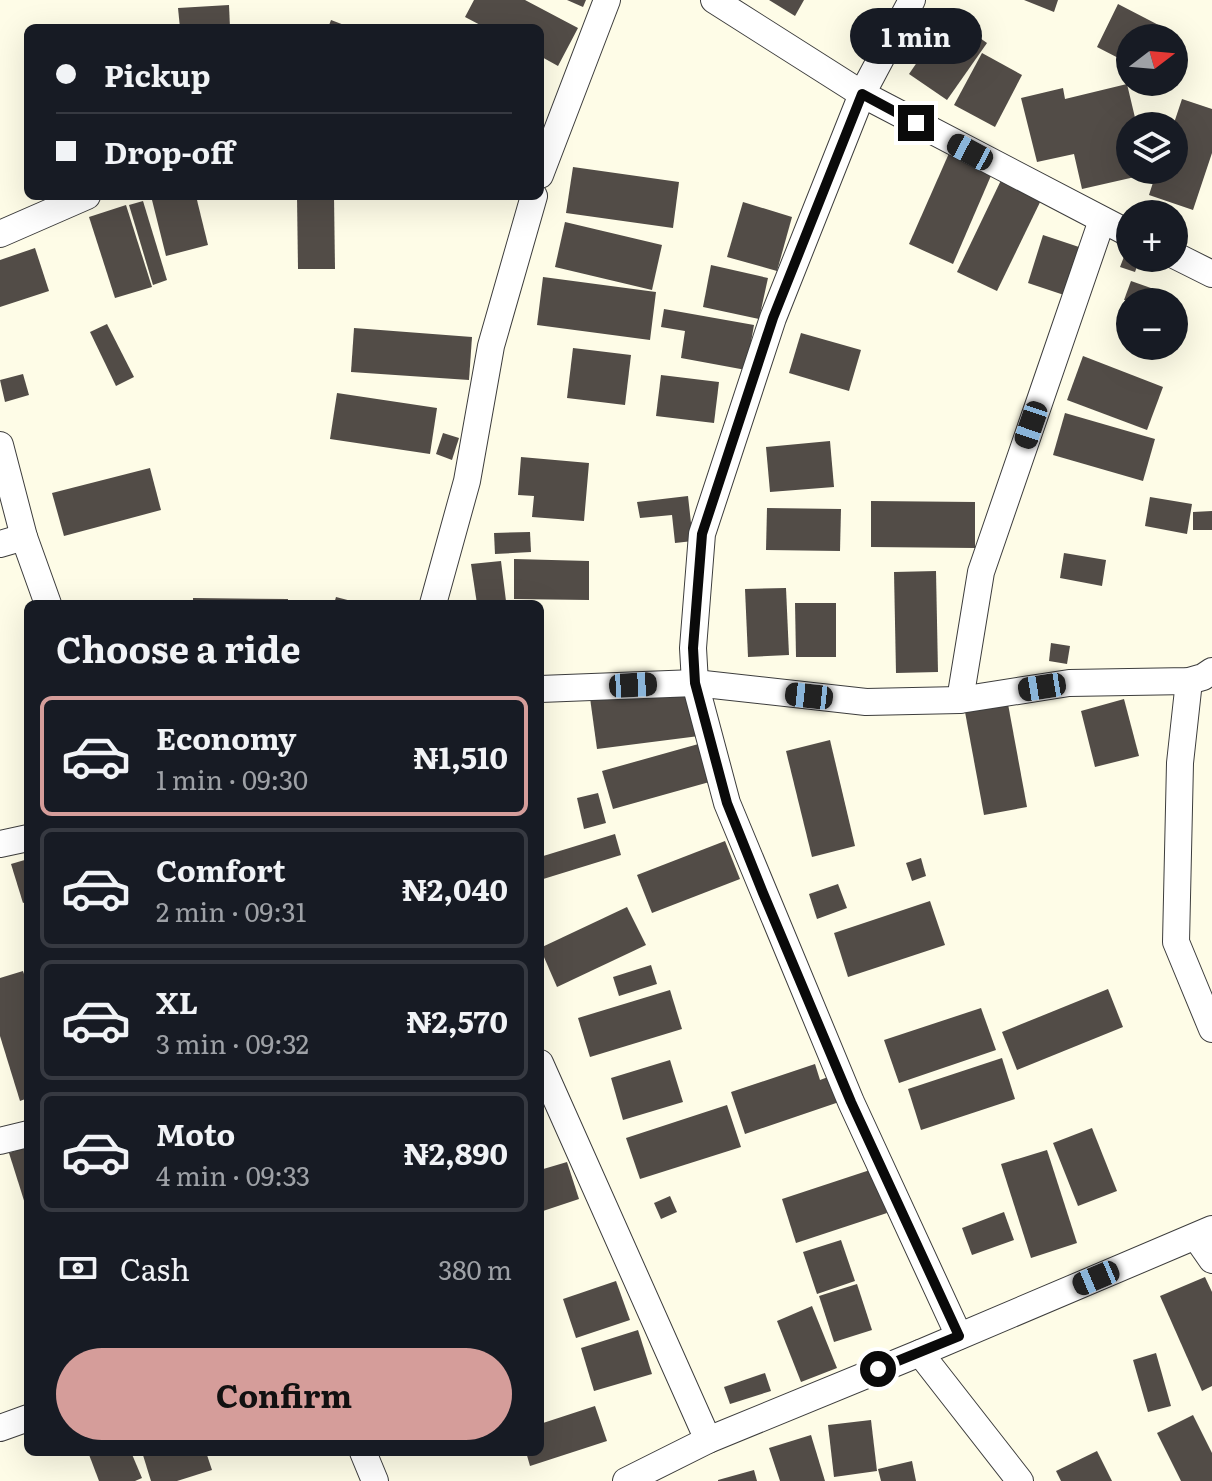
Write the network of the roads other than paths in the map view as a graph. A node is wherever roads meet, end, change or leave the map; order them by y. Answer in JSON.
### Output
{"nodes":[{"id":1,"x":607,"y":0,"type":"edge"},
{"id":2,"x":714,"y":0,"type":"edge"},
{"id":3,"x":912,"y":0,"type":"edge"},
{"id":4,"x":862,"y":94,"type":"junction"},
{"id":5,"x":551,"y":119,"type":"edge"},
{"id":6,"x":544,"y":155,"type":"edge"},
{"id":7,"x":78,"y":200,"type":"edge"},
{"id":8,"x":533,"y":200,"type":"edge"},
{"id":9,"x":1102,"y":220,"type":"junction"},
{"id":10,"x":1116,"y":227,"type":"edge"},
{"id":11,"x":0,"y":234,"type":"edge"},
{"id":12,"x":1188,"y":262,"type":"edge"},
{"id":13,"x":1212,"y":274,"type":"edge"},
{"id":14,"x":0,"y":445,"type":"edge"},
{"id":15,"x":12,"y":540,"type":"edge"},
{"id":16,"x":46,"y":600,"type":"edge"},
{"id":17,"x":434,"y":600,"type":"edge"},
{"id":18,"x":1200,"y":676,"type":"edge"},
{"id":19,"x":695,"y":683,"type":"junction"},
{"id":20,"x":544,"y":689,"type":"edge"},
{"id":21,"x":960,"y":700,"type":"junction"},
{"id":22,"x":24,"y":839,"type":"edge"},
{"id":23,"x":0,"y":844,"type":"edge"},
{"id":24,"x":1212,"y":1029,"type":"edge"},
{"id":25,"x":544,"y":1072,"type":"edge"},
{"id":26,"x":24,"y":1135,"type":"edge"},
{"id":27,"x":0,"y":1141,"type":"edge"},
{"id":28,"x":1204,"y":1233,"type":"edge"},
{"id":29,"x":1212,"y":1260,"type":"edge"},
{"id":30,"x":959,"y":1336,"type":"junction"},
{"id":31,"x":920,"y":1353,"type":"junction"},
{"id":32,"x":24,"y":1419,"type":"edge"},
{"id":33,"x":0,"y":1428,"type":"edge"},
{"id":34,"x":708,"y":1440,"type":"junction"},
{"id":35,"x":365,"y":1456,"type":"edge"},
{"id":36,"x":654,"y":1476,"type":"edge"},
{"id":37,"x":375,"y":1481,"type":"edge"},
{"id":38,"x":626,"y":1481,"type":"edge"},
{"id":39,"x":1020,"y":1481,"type":"edge"}],
"edges":[{"from":1,"to":5,"type":"street"},
{"from":2,"to":4,"type":"street"},
{"from":3,"to":4,"type":"street"},
{"from":4,"to":9,"type":"street"},
{"from":4,"to":19,"type":"street"},
{"from":5,"to":6,"type":"street"},
{"from":7,"to":11,"type":"street"},
{"from":8,"to":17,"type":"street"},
{"from":9,"to":10,"type":"street"},
{"from":9,"to":21,"type":"street"},
{"from":12,"to":13,"type":"street"},
{"from":14,"to":15,"type":"street"},
{"from":15,"to":16,"type":"street"},
{"from":18,"to":21,"type":"street"},
{"from":18,"to":24,"type":"street"},
{"from":19,"to":20,"type":"street"},
{"from":19,"to":21,"type":"street"},
{"from":19,"to":30,"type":"street"},
{"from":22,"to":23,"type":"street"},
{"from":25,"to":34,"type":"street"},
{"from":26,"to":27,"type":"street"},
{"from":28,"to":29,"type":"street"},
{"from":28,"to":30,"type":"street"},
{"from":30,"to":31,"type":"street"},
{"from":31,"to":34,"type":"street"},
{"from":31,"to":39,"type":"street"},
{"from":32,"to":33,"type":"street"},
{"from":34,"to":36,"type":"street"},
{"from":35,"to":37,"type":"street"},
{"from":36,"to":38,"type":"street"}]}
